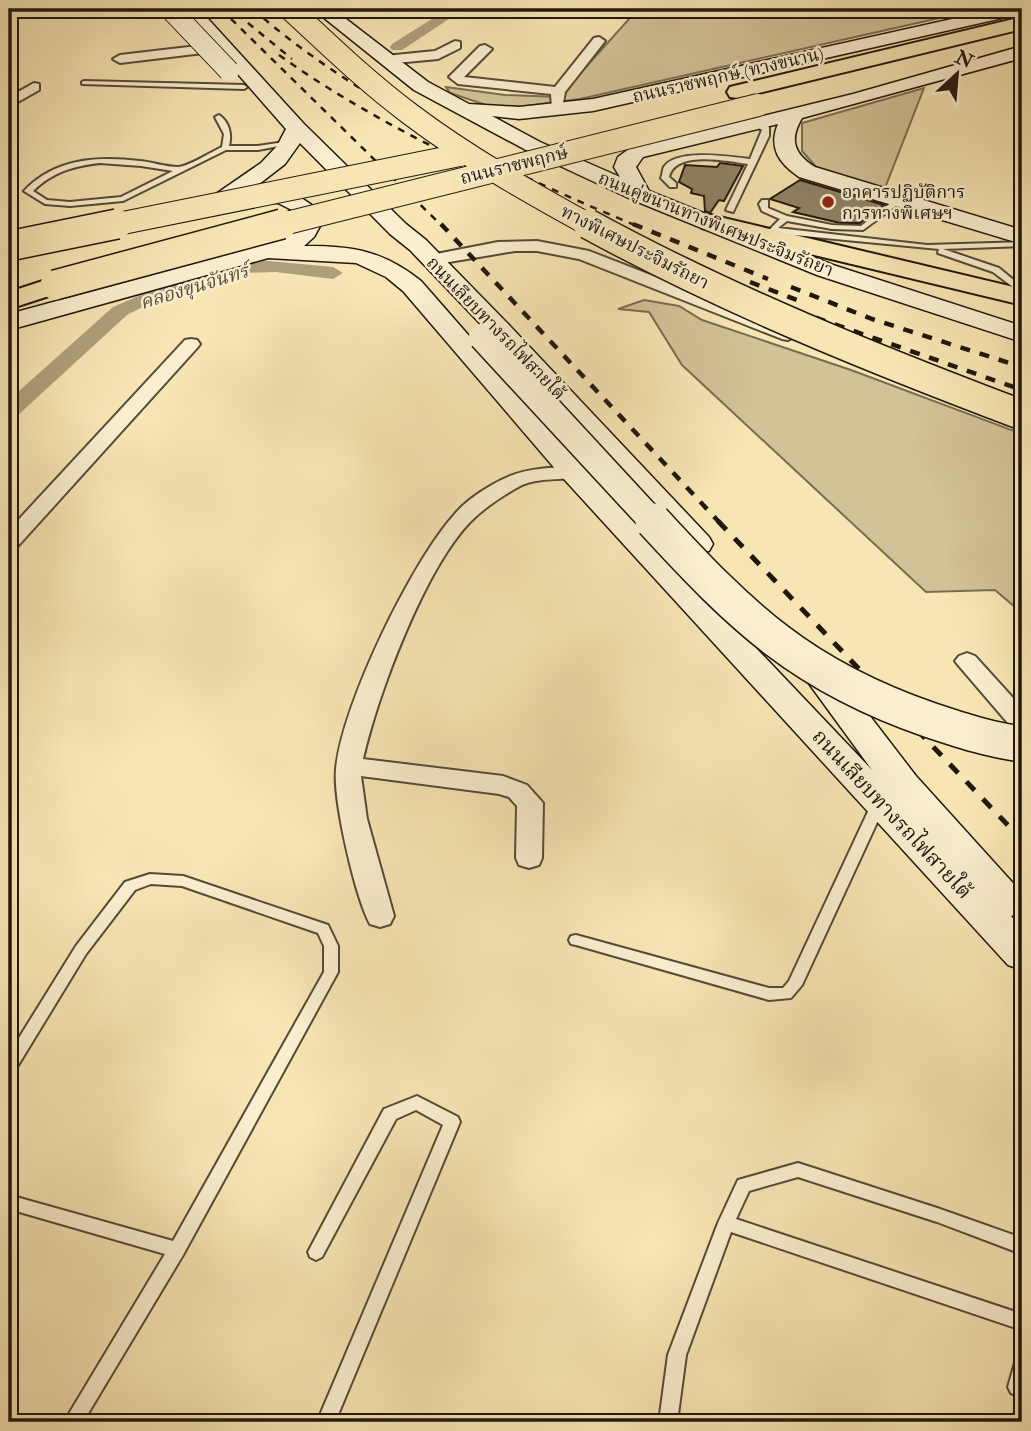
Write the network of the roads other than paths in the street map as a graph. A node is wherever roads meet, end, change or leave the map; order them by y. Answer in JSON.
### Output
{"nodes":[{"id":1,"x":170,"y":9,"type":"edge"},
{"id":2,"x":190,"y":9,"type":"edge"},
{"id":3,"x":290,"y":9,"type":"edge"},
{"id":4,"x":304,"y":9,"type":"edge"},
{"id":5,"x":320,"y":9,"type":"edge"},
{"id":6,"x":920,"y":9,"type":"edge"},
{"id":7,"x":1020,"y":9,"type":"edge"},
{"id":8,"x":976,"y":19,"type":"junction"},
{"id":9,"x":1022,"y":21,"type":"edge"},
{"id":10,"x":1022,"y":38,"type":"edge"},
{"id":11,"x":598,"y":41,"type":"dead end"},
{"id":12,"x":455,"y":45,"type":"dead end"},
{"id":13,"x":223,"y":47,"type":"junction"},
{"id":14,"x":485,"y":49,"type":"dead end"},
{"id":15,"x":1022,"y":52,"type":"edge"},
{"id":16,"x":120,"y":59,"type":"dead end"},
{"id":17,"x":385,"y":60,"type":"junction"},
{"id":18,"x":407,"y":76,"type":"junction"},
{"id":19,"x":84,"y":83,"type":"dead end"},
{"id":20,"x":34,"y":87,"type":"dead end"},
{"id":21,"x":244,"y":87,"type":"junction"},
{"id":22,"x":435,"y":95,"type":"junction"},
{"id":23,"x":558,"y":100,"type":"junction"},
{"id":24,"x":9,"y":103,"type":"edge"},
{"id":25,"x":593,"y":105,"type":"junction"},
{"id":26,"x":751,"y":107,"type":"junction"},
{"id":27,"x":794,"y":114,"type":"junction"},
{"id":28,"x":219,"y":117,"type":"dead end"},
{"id":29,"x":293,"y":131,"type":"junction"},
{"id":30,"x":510,"y":146,"type":"junction"},
{"id":31,"x":656,"y":147,"type":"junction"},
{"id":32,"x":225,"y":148,"type":"junction"},
{"id":33,"x":754,"y":162,"type":"junction"},
{"id":34,"x":181,"y":170,"type":"junction"},
{"id":35,"x":673,"y":185,"type":"dead end"},
{"id":36,"x":641,"y":195,"type":"junction"},
{"id":37,"x":900,"y":200,"type":"junction"},
{"id":38,"x":213,"y":201,"type":"junction"},
{"id":39,"x":765,"y":202,"type":"dead end"},
{"id":40,"x":720,"y":216,"type":"junction"},
{"id":41,"x":785,"y":218,"type":"junction"},
{"id":42,"x":398,"y":229,"type":"junction"},
{"id":43,"x":768,"y":233,"type":"junction"},
{"id":44,"x":1022,"y":237,"type":"edge"},
{"id":45,"x":1022,"y":244,"type":"edge"},
{"id":46,"x":9,"y":246,"type":"edge"},
{"id":47,"x":927,"y":247,"type":"junction"},
{"id":48,"x":265,"y":251,"type":"junction"},
{"id":49,"x":9,"y":258,"type":"edge"},
{"id":50,"x":431,"y":260,"type":"junction"},
{"id":51,"x":385,"y":263,"type":"junction"},
{"id":52,"x":9,"y":276,"type":"edge"},
{"id":53,"x":48,"y":276,"type":"junction"},
{"id":54,"x":1022,"y":291,"type":"edge"},
{"id":55,"x":1022,"y":297,"type":"edge"},
{"id":56,"x":9,"y":301,"type":"edge"},
{"id":57,"x":453,"y":305,"type":"junction"},
{"id":58,"x":9,"y":322,"type":"edge"},
{"id":59,"x":1022,"y":334,"type":"edge"},
{"id":60,"x":191,"y":344,"type":"dead end"},
{"id":61,"x":1022,"y":392,"type":"edge"},
{"id":62,"x":1022,"y":415,"type":"edge"},
{"id":63,"x":1022,"y":425,"type":"edge"},
{"id":64,"x":573,"y":472,"type":"junction"},
{"id":65,"x":9,"y":542,"type":"edge"},
{"id":66,"x":967,"y":661,"type":"dead end"},
{"id":67,"x":768,"y":662,"type":"junction"},
{"id":68,"x":1022,"y":723,"type":"edge"},
{"id":69,"x":1022,"y":744,"type":"edge"},
{"id":70,"x":349,"y":766,"type":"junction"},
{"id":71,"x":880,"y":800,"type":"junction"},
{"id":72,"x":528,"y":858,"type":"dead end"},
{"id":73,"x":380,"y":916,"type":"dead end"},
{"id":74,"x":1022,"y":920,"type":"edge"},
{"id":75,"x":576,"y":940,"type":"dead end"},
{"id":76,"x":1022,"y":954,"type":"edge"},
{"id":77,"x":9,"y":1067,"type":"edge"},
{"id":78,"x":9,"y":1202,"type":"edge"},
{"id":79,"x":726,"y":1223,"type":"junction"},
{"id":80,"x":1022,"y":1246,"type":"edge"},
{"id":81,"x":177,"y":1250,"type":"junction"},
{"id":82,"x":316,"y":1252,"type":"dead end"},
{"id":83,"x":1022,"y":1322,"type":"edge"},
{"id":84,"x":1022,"y":1365,"type":"edge"},
{"id":85,"x":1017,"y":1387,"type":"dead end"},
{"id":86,"x":73,"y":1422,"type":"edge"},
{"id":87,"x":326,"y":1422,"type":"edge"},
{"id":88,"x":668,"y":1422,"type":"edge"}],
"edges":[{"from":1,"to":21,"type":"main road","bridge":true},
{"from":2,"to":13,"type":"main road","name":"ถนนเลียบทางรถไฟสายใต้"},
{"from":3,"to":62,"type":"main road","name":"ทางพิเศษประจิมรัถยา","bridge":true},
{"from":4,"to":18,"type":"main road"},
{"from":5,"to":17,"type":"main road","name":"ถนนคู่ขนานทางพิเศษประจิมรัถยา"},
{"from":5,"to":61,"type":"main road","name":"ทางพิเศษประจิมรัถยา"},
{"from":6,"to":8,"type":"street"},
{"from":7,"to":8,"type":"main road","name":"ถนนราชพฤกษ์ (ทางขนาน)"},
{"from":8,"to":25,"type":"main road","name":"ถนนราชพฤกษ์ (ทางขนาน)"},
{"from":9,"to":26,"type":"main road","name":"ถนนราชพฤกษ์"},
{"from":10,"to":26,"type":"main road","name":"ถนนราชพฤกษ์"},
{"from":11,"to":23,"type":"street"},
{"from":12,"to":17,"type":"street"},
{"from":13,"to":16,"type":"street"},
{"from":13,"to":29,"type":"main road","name":"ถนนเลียบทางรถไฟสายใต้"},
{"from":14,"to":23,"type":"street"},
{"from":15,"to":27,"type":"main road"},
{"from":17,"to":18,"type":"main road","name":"ถนนคู่ขนานทางพิเศษประจิมรัถยา"},
{"from":18,"to":22,"type":"main road","name":"ถนนคู่ขนานทางพิเศษประจิมรัถยา"},
{"from":19,"to":21,"type":"lane"},
{"from":20,"to":24,"type":"street"},
{"from":21,"to":29,"type":"main road"},
{"from":22,"to":23,"type":"main road","name":"ถนนราชพฤกษ์ (ทางขนาน)"},
{"from":22,"to":36,"type":"main road","name":"ถนนคู่ขนานทางพิเศษประจิมรัถยา"},
{"from":23,"to":25,"type":"main road","name":"ถนนราชพฤกษ์ (ทางขนาน)"},
{"from":25,"to":31,"type":"main road"},
{"from":26,"to":27,"type":"main road"},
{"from":26,"to":30,"type":"main road","name":"ถนนราชพฤกษ์"},
{"from":26,"to":31,"type":"main road"},
{"from":26,"to":33,"type":"lane"},
{"from":26,"to":53,"type":"main road","name":"ถนนราชพฤกษ์","bridge":true},
{"from":27,"to":37,"type":"main road"},
{"from":28,"to":32,"type":"lane"},
{"from":29,"to":32,"type":"lane"},
{"from":29,"to":38,"type":"main road"},
{"from":29,"to":42,"type":"main road","name":"ถนนเลียบทางรถไฟสายใต้"},
{"from":30,"to":46,"type":"main road","bridge":true},
{"from":30,"to":53,"type":"main road","name":"ถนนราชพฤกษ์","bridge":true},
{"from":31,"to":36,"type":"main road"},
{"from":32,"to":34,"type":"lane"},
{"from":33,"to":35,"type":"lane"},
{"from":33,"to":40,"type":"lane"},
{"from":34,"to":34,"type":"lane"},
{"from":36,"to":40,"type":"main road","name":"ถนนคู่ขนานทางพิเศษประจิมรัถยา"},
{"from":37,"to":41,"type":"lane"},
{"from":37,"to":44,"type":"main road"},
{"from":38,"to":48,"type":"main road"},
{"from":38,"to":49,"type":"main road"},
{"from":39,"to":41,"type":"lane"},
{"from":40,"to":43,"type":"main road"},
{"from":40,"to":59,"type":"main road","name":"ถนนคู่ขนานทางพิเศษประจิมรัถยา"},
{"from":41,"to":43,"type":"lane"},
{"from":42,"to":50,"type":"main road","name":"ถนนเลียบทางรถไฟสายใต้"},
{"from":42,"to":57,"type":"main road"},
{"from":43,"to":47,"type":"lane"},
{"from":43,"to":55,"type":"main road"},
{"from":45,"to":47,"type":"lane"},
{"from":47,"to":54,"type":"lane"},
{"from":48,"to":51,"type":"main road","name":"ถนนเลียบทางรถไฟสายใต้"},
{"from":48,"to":58,"type":"main road"},
{"from":50,"to":63,"type":"street"},
{"from":50,"to":67,"type":"main road","name":"ถนนเลียบทางรถไฟสายใต้"},
{"from":51,"to":57,"type":"main road"},
{"from":51,"to":64,"type":"main road","name":"ถนนเลียบทางรถไฟสายใต้"},
{"from":52,"to":53,"type":"main road","name":"ถนนราชพฤกษ์"},
{"from":53,"to":56,"type":"main road","name":"ถนนราชพฤกษ์"},
{"from":57,"to":69,"type":"main road","bridge":true},
{"from":60,"to":65,"type":"street"},
{"from":64,"to":67,"type":"main road","name":"ถนนเลียบทางรถไฟสายใต้"},
{"from":64,"to":70,"type":"street"},
{"from":66,"to":68,"type":"street"},
{"from":67,"to":71,"type":"main road","name":"ถนนเลียบทางรถไฟสายใต้"},
{"from":67,"to":74,"type":"main road","name":"ถนนเลียบทางรถไฟสายใต้"},
{"from":70,"to":72,"type":"street"},
{"from":70,"to":73,"type":"street"},
{"from":71,"to":75,"type":"lane"},
{"from":71,"to":76,"type":"main road","name":"ถนนเลียบทางรถไฟสายใต้"},
{"from":77,"to":81,"type":"lane"},
{"from":78,"to":81,"type":"lane"},
{"from":79,"to":80,"type":"lane"},
{"from":79,"to":83,"type":"lane"},
{"from":79,"to":88,"type":"lane"},
{"from":81,"to":86,"type":"lane"},
{"from":82,"to":87,"type":"lane"},
{"from":84,"to":85,"type":"lane"}]}
